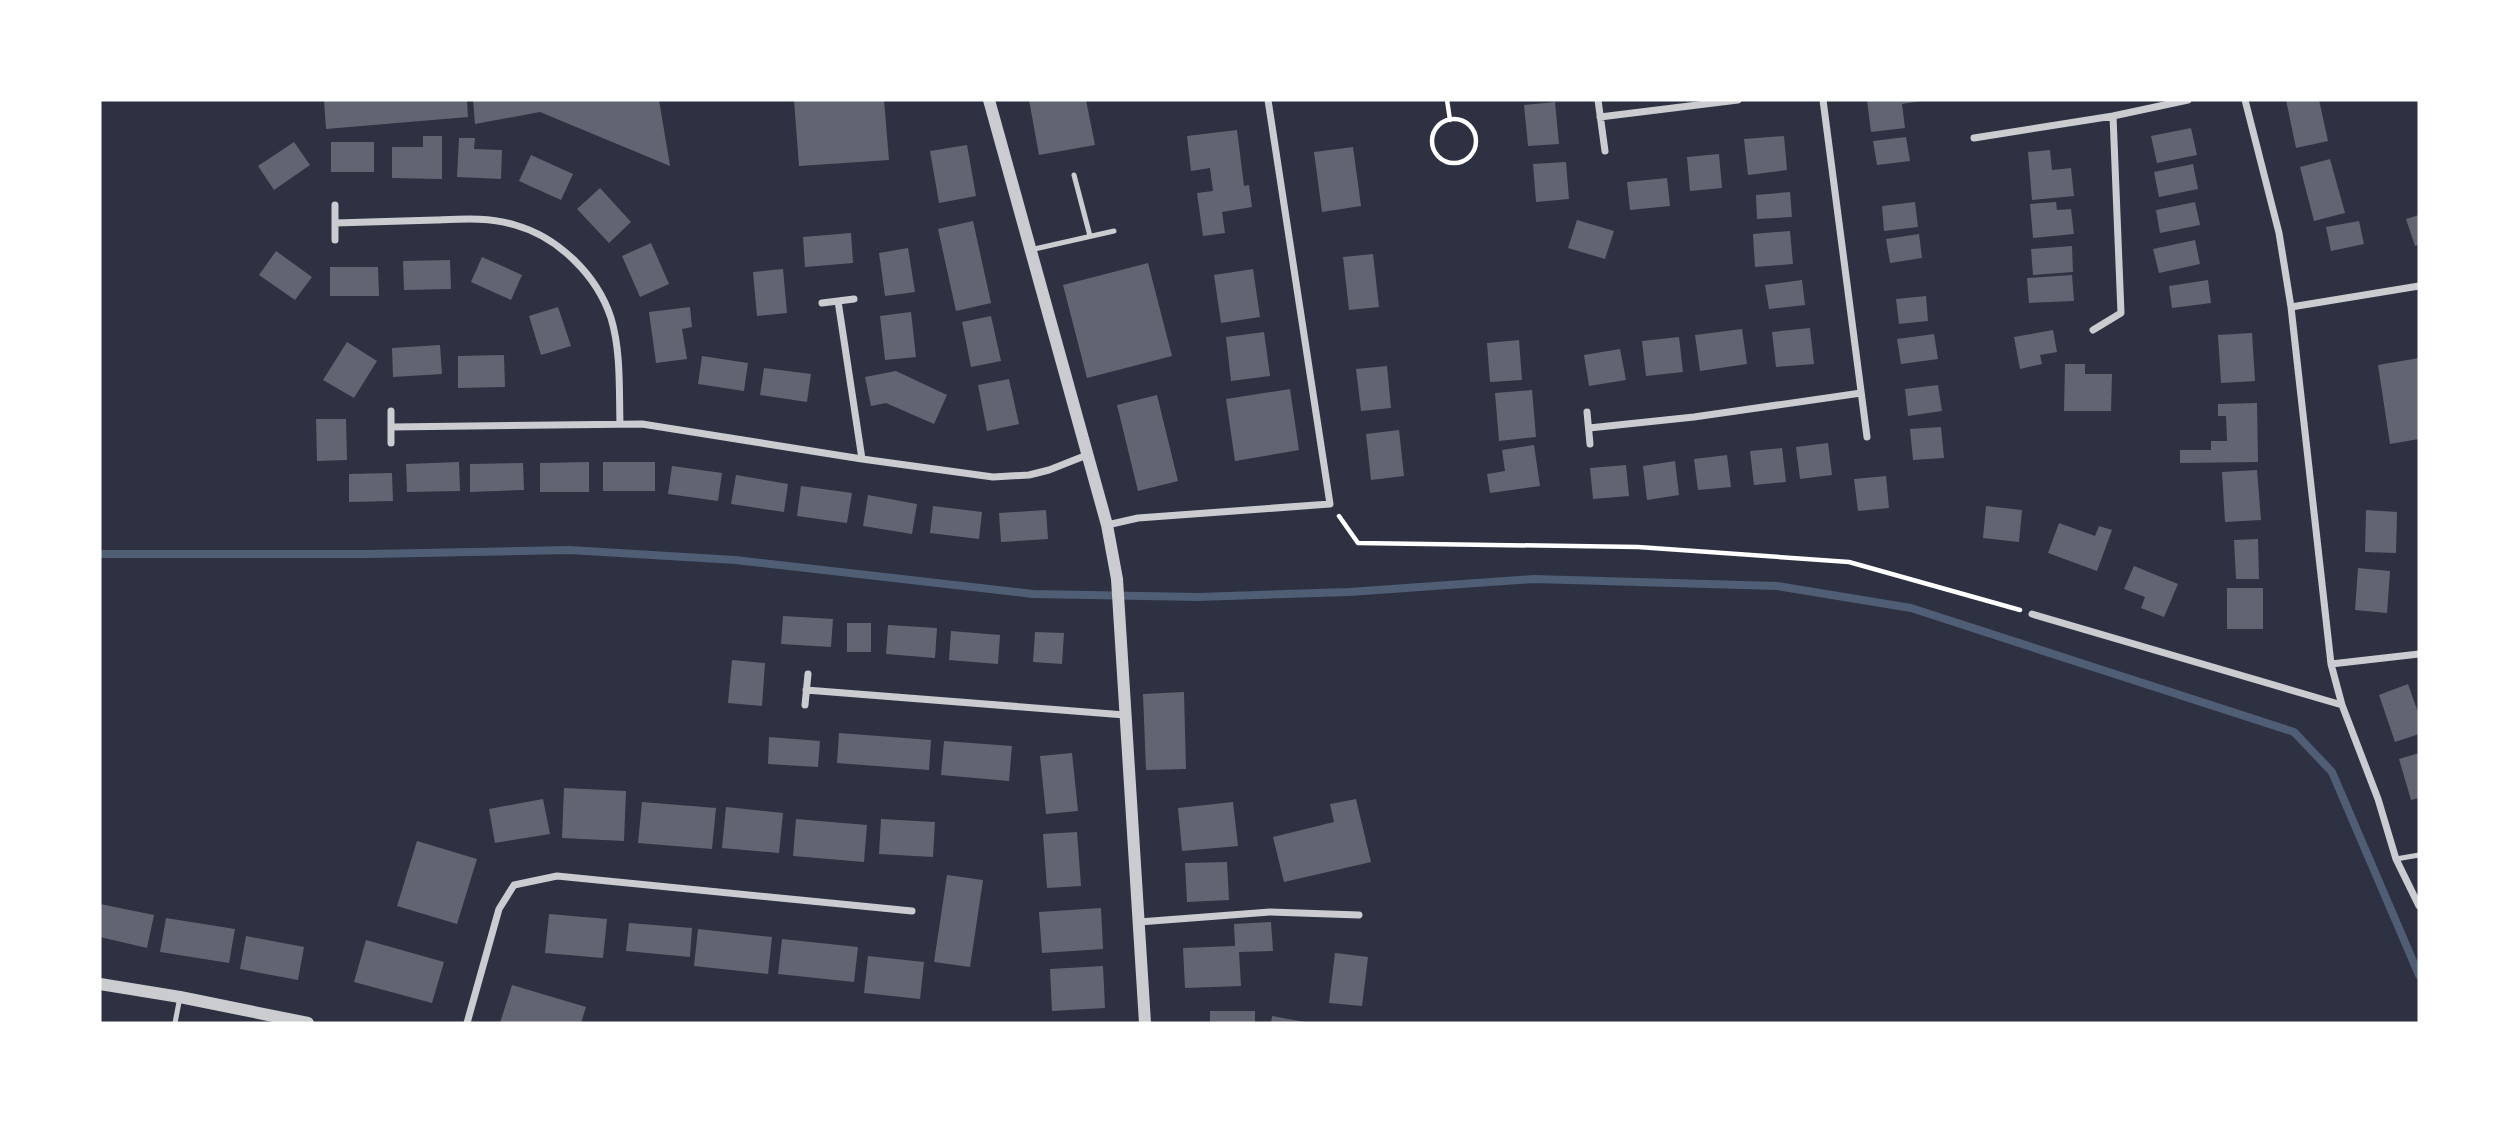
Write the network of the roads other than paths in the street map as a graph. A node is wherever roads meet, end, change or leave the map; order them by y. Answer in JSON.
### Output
{"nodes":[{"id":1,"x":989,"y":100,"type":"edge"},
{"id":2,"x":1268,"y":100,"type":"edge"},
{"id":3,"x":1598,"y":100,"type":"edge"},
{"id":4,"x":1738,"y":100,"type":"edge"},
{"id":5,"x":1823,"y":100,"type":"edge"},
{"id":6,"x":2188,"y":100,"type":"edge"},
{"id":7,"x":2245,"y":100,"type":"edge"},
{"id":8,"x":2113,"y":116,"type":"junction"},
{"id":9,"x":1600,"y":117,"type":"junction"},
{"id":10,"x":1974,"y":138,"type":"dead end"},
{"id":11,"x":1605,"y":152,"type":"dead end"},
{"id":12,"x":1074,"y":175,"type":"dead end"},
{"id":13,"x":335,"y":205,"type":"dead end"},
{"id":14,"x":335,"y":223,"type":"junction"},
{"id":15,"x":1114,"y":231,"type":"dead end"},
{"id":16,"x":1090,"y":236,"type":"junction"},
{"id":17,"x":335,"y":240,"type":"dead end"},
{"id":18,"x":1030,"y":250,"type":"junction"},
{"id":19,"x":2419,"y":286,"type":"edge"},
{"id":20,"x":855,"y":299,"type":"dead end"},
{"id":21,"x":838,"y":301,"type":"junction"},
{"id":22,"x":822,"y":303,"type":"dead end"},
{"id":23,"x":2291,"y":307,"type":"junction"},
{"id":24,"x":2093,"y":330,"type":"dead end"},
{"id":25,"x":1861,"y":393,"type":"junction"},
{"id":26,"x":391,"y":411,"type":"dead end"},
{"id":27,"x":1587,"y":412,"type":"dead end"},
{"id":28,"x":620,"y":424,"type":"junction"},
{"id":29,"x":391,"y":427,"type":"junction"},
{"id":30,"x":1588,"y":428,"type":"junction"},
{"id":31,"x":1867,"y":438,"type":"dead end"},
{"id":32,"x":391,"y":443,"type":"dead end"},
{"id":33,"x":1590,"y":444,"type":"dead end"},
{"id":34,"x":1087,"y":455,"type":"junction"},
{"id":35,"x":862,"y":459,"type":"junction"},
{"id":36,"x":1107,"y":525,"type":"junction"},
{"id":37,"x":2032,"y":614,"type":"road end"},
{"id":38,"x":2419,"y":654,"type":"edge"},
{"id":39,"x":2331,"y":664,"type":"junction"},
{"id":40,"x":807,"y":674,"type":"dead end"},
{"id":41,"x":806,"y":690,"type":"junction"},
{"id":42,"x":804,"y":705,"type":"dead end"},
{"id":43,"x":2342,"y":705,"type":"junction"},
{"id":44,"x":1125,"y":715,"type":"junction"},
{"id":45,"x":2419,"y":855,"type":"edge"},
{"id":46,"x":2396,"y":859,"type":"junction"},
{"id":47,"x":2419,"y":905,"type":"edge"},
{"id":48,"x":912,"y":911,"type":"dead end"},
{"id":49,"x":1359,"y":915,"type":"dead end"},
{"id":50,"x":1139,"y":922,"type":"junction"},
{"id":51,"x":100,"y":984,"type":"edge"},
{"id":52,"x":180,"y":997,"type":"junction"},
{"id":53,"x":175,"y":1023,"type":"edge"},
{"id":54,"x":308,"y":1023,"type":"edge"},
{"id":55,"x":467,"y":1023,"type":"edge"},
{"id":56,"x":1145,"y":1023,"type":"edge"}],
"edges":[{"from":1,"to":18,"type":"street"},
{"from":2,"to":36,"type":"street"},
{"from":3,"to":9,"type":"street"},
{"from":4,"to":9,"type":"street"},
{"from":5,"to":25,"type":"street"},
{"from":6,"to":8,"type":"street"},
{"from":7,"to":23,"type":"street"},
{"from":8,"to":10,"type":"street"},
{"from":8,"to":24,"type":"street"},
{"from":9,"to":11,"type":"street"},
{"from":12,"to":16,"type":"lane"},
{"from":13,"to":14,"type":"street"},
{"from":14,"to":17,"type":"street"},
{"from":14,"to":28,"type":"street"},
{"from":15,"to":16,"type":"lane"},
{"from":16,"to":18,"type":"lane"},
{"from":18,"to":34,"type":"street"},
{"from":19,"to":23,"type":"street"},
{"from":20,"to":21,"type":"street"},
{"from":21,"to":22,"type":"street"},
{"from":21,"to":35,"type":"street"},
{"from":23,"to":39,"type":"street"},
{"from":25,"to":30,"type":"street"},
{"from":25,"to":31,"type":"street"},
{"from":26,"to":29,"type":"street"},
{"from":27,"to":30,"type":"street"},
{"from":28,"to":29,"type":"street"},
{"from":28,"to":35,"type":"street"},
{"from":29,"to":32,"type":"street"},
{"from":30,"to":33,"type":"street"},
{"from":34,"to":35,"type":"street"},
{"from":34,"to":36,"type":"street"},
{"from":36,"to":44,"type":"street"},
{"from":37,"to":43,"type":"street"},
{"from":38,"to":39,"type":"street"},
{"from":39,"to":43,"type":"street"},
{"from":40,"to":41,"type":"street"},
{"from":41,"to":42,"type":"street"},
{"from":41,"to":44,"type":"street"},
{"from":43,"to":46,"type":"street"},
{"from":44,"to":50,"type":"street"},
{"from":45,"to":46,"type":"lane"},
{"from":46,"to":47,"type":"street"},
{"from":48,"to":55,"type":"street"},
{"from":49,"to":50,"type":"street"},
{"from":50,"to":56,"type":"street"},
{"from":51,"to":52,"type":"street"},
{"from":52,"to":53,"type":"lane"},
{"from":52,"to":54,"type":"street"}]}
